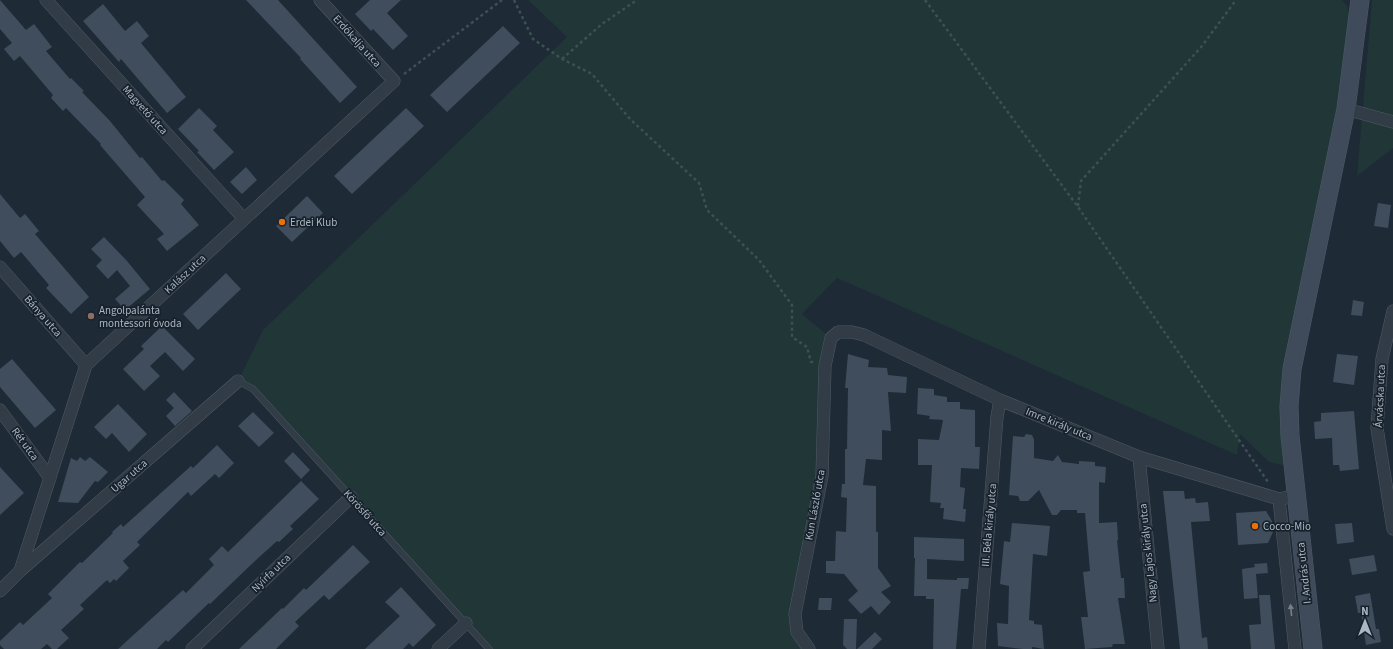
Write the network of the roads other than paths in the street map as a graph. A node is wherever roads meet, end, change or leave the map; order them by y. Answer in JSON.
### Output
{"nodes":[{"id":1,"x":46,"y":0,"type":"edge"},
{"id":2,"x":320,"y":0,"type":"edge"},
{"id":3,"x":1360,"y":0,"type":"edge"},
{"id":4,"x":394,"y":81,"type":"joint"},
{"id":5,"x":1346,"y":109,"type":"junction"},
{"id":6,"x":1393,"y":122,"type":"edge"},
{"id":7,"x":244,"y":219,"type":"junction"},
{"id":8,"x":0,"y":267,"type":"edge"},
{"id":9,"x":1393,"y":311,"type":"edge"},
{"id":10,"x":831,"y":338,"type":"joint"},
{"id":11,"x":86,"y":365,"type":"junction"},
{"id":12,"x":238,"y":381,"type":"joint"},
{"id":13,"x":1000,"y":400,"type":"junction"},
{"id":14,"x":0,"y":410,"type":"edge"},
{"id":15,"x":1139,"y":457,"type":"junction"},
{"id":16,"x":50,"y":478,"type":"junction"},
{"id":17,"x":350,"y":496,"type":"junction"},
{"id":18,"x":1288,"y":497,"type":"junction"},
{"id":19,"x":1393,"y":529,"type":"edge"},
{"id":20,"x":20,"y":571,"type":"junction"},
{"id":21,"x":0,"y":591,"type":"edge"},
{"id":22,"x":466,"y":624,"type":"junction"},
{"id":23,"x":807,"y":647,"type":"edge"},
{"id":24,"x":192,"y":649,"type":"edge"},
{"id":25,"x":438,"y":649,"type":"edge"},
{"id":26,"x":489,"y":649,"type":"edge"},
{"id":27,"x":979,"y":649,"type":"edge"},
{"id":28,"x":1158,"y":649,"type":"edge"},
{"id":29,"x":1294,"y":649,"type":"edge"},
{"id":30,"x":1312,"y":649,"type":"edge"}],
"edges":[{"from":1,"to":7,"type":"street","name":"Magvető utca"},
{"from":2,"to":4,"type":"street","name":"Erdőkalja utca"},
{"from":3,"to":5,"type":"main road"},
{"from":4,"to":7,"type":"street","name":"Kalász utca"},
{"from":5,"to":6,"type":"street"},
{"from":5,"to":18,"type":"main road"},
{"from":7,"to":11,"type":"street","name":"Kalász utca"},
{"from":8,"to":11,"type":"street","name":"Bánya utca"},
{"from":9,"to":19,"type":"street","name":"Árvácska utca"},
{"from":10,"to":13,"type":"street","name":"Imre király utca"},
{"from":10,"to":23,"type":"street","name":"Kun László utca"},
{"from":11,"to":16,"type":"street","name":"Kalász utca"},
{"from":12,"to":17,"type":"lane","name":"Körösfő utca"},
{"from":12,"to":20,"type":"street","name":"Ugar utca"},
{"from":13,"to":15,"type":"street","name":"Imre király utca"},
{"from":13,"to":27,"type":"street","name":"III. Béla király utca"},
{"from":14,"to":16,"type":"street","name":"Rét utca"},
{"from":15,"to":18,"type":"street","name":"Imre király utca"},
{"from":15,"to":28,"type":"street","name":"Nagy Lajos király utca"},
{"from":16,"to":20,"type":"street","name":"Kalász utca"},
{"from":17,"to":22,"type":"lane","name":"Körösfő utca"},
{"from":17,"to":24,"type":"street","name":"Nyírfa utca"},
{"from":29,"to":18,"type":"street","name":"I. András utca","one_way":true},
{"from":18,"to":30,"type":"main road","name":"I. András utca"},
{"from":20,"to":21,"type":"street","name":"Kalász utca"},
{"from":22,"to":25,"type":"street"},
{"from":22,"to":26,"type":"lane","name":"Körösfő utca"}]}
